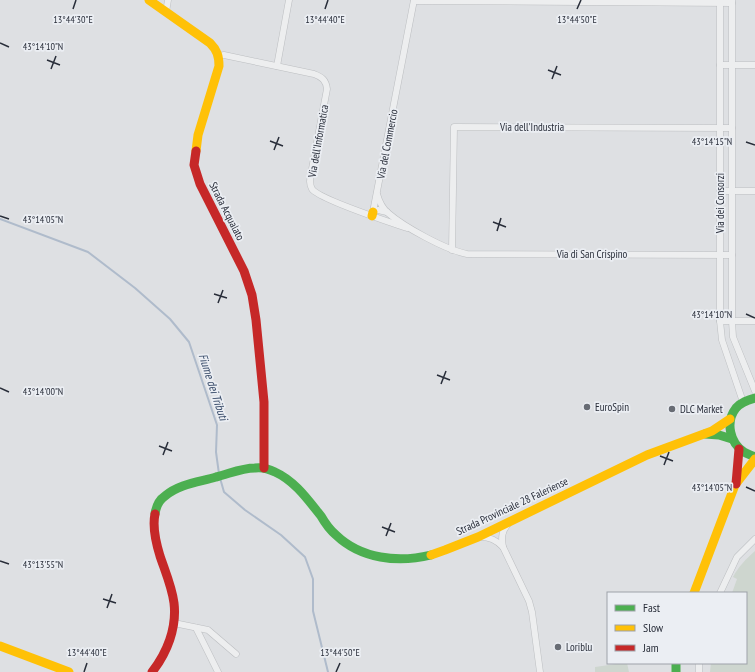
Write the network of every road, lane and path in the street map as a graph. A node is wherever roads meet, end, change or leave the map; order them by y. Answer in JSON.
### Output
{"nodes":[{"id":1,"x":149,"y":0,"type":"edge"},
{"id":2,"x":168,"y":0,"type":"edge"},
{"id":3,"x":289,"y":0,"type":"edge"},
{"id":4,"x":414,"y":0,"type":"edge"},
{"id":5,"x":720,"y":1,"type":"edge"},
{"id":6,"x":732,"y":1,"type":"edge"},
{"id":7,"x":166,"y":12,"type":"junction"},
{"id":8,"x":219,"y":56,"type":"junction"},
{"id":9,"x":720,"y":65,"type":"junction"},
{"id":10,"x":732,"y":65,"type":"junction"},
{"id":11,"x":755,"y":65,"type":"edge"},
{"id":12,"x":277,"y":66,"type":"junction"},
{"id":13,"x":720,"y":128,"type":"junction"},
{"id":14,"x":732,"y":128,"type":"junction"},
{"id":15,"x":720,"y":191,"type":"junction"},
{"id":16,"x":732,"y":191,"type":"junction"},
{"id":17,"x":755,"y":191,"type":"edge"},
{"id":18,"x":377,"y":194,"type":"junction"},
{"id":19,"x":387,"y":212,"type":"junction"},
{"id":20,"x":372,"y":214,"type":"junction"},
{"id":21,"x":415,"y":230,"type":"junction"},
{"id":22,"x":452,"y":250,"type":"junction"},
{"id":23,"x":720,"y":255,"type":"junction"},
{"id":24,"x":732,"y":255,"type":"junction"},
{"id":25,"x":732,"y":321,"type":"junction"},
{"id":26,"x":755,"y":321,"type":"edge"},
{"id":27,"x":720,"y":322,"type":"junction"},
{"id":28,"x":755,"y":392,"type":"edge"},
{"id":29,"x":755,"y":398,"type":"edge"},
{"id":30,"x":743,"y":402,"type":"junction"},
{"id":31,"x":730,"y":419,"type":"junction"},
{"id":32,"x":705,"y":434,"type":"junction"},
{"id":33,"x":732,"y":439,"type":"junction"},
{"id":34,"x":739,"y":449,"type":"junction"},
{"id":35,"x":755,"y":458,"type":"edge"},
{"id":36,"x":264,"y":468,"type":"junction"},
{"id":37,"x":736,"y":486,"type":"junction"},
{"id":38,"x":511,"y":521,"type":"junction"},
{"id":39,"x":490,"y":531,"type":"junction"},
{"id":40,"x":476,"y":538,"type":"junction"},
{"id":41,"x":499,"y":539,"type":"junction"},
{"id":42,"x":755,"y":539,"type":"edge"},
{"id":43,"x":694,"y":592,"type":"edge"},
{"id":44,"x":720,"y":592,"type":"edge"},
{"id":45,"x":174,"y":623,"type":"junction"},
{"id":46,"x":196,"y":628,"type":"junction"},
{"id":47,"x":0,"y":646,"type":"edge"},
{"id":48,"x":236,"y":654,"type":"dead end"},
{"id":49,"x":69,"y":672,"type":"edge"},
{"id":50,"x":152,"y":672,"type":"edge"},
{"id":51,"x":218,"y":672,"type":"edge"},
{"id":52,"x":540,"y":672,"type":"edge"}],
"edges":[{"from":1,"to":7,"type":"main road"},
{"from":2,"to":7,"type":"street"},
{"from":3,"to":12,"type":"street"},
{"from":4,"to":5,"type":"street"},
{"from":4,"to":18,"type":"street","name":"Via del Commercio"},
{"from":5,"to":6,"type":"street"},
{"from":5,"to":9,"type":"street","name":"Via dei Consorzi"},
{"from":6,"to":10,"type":"street","name":"Via dei Consorzi"},
{"from":7,"to":8,"type":"main road"},
{"from":8,"to":12,"type":"street","name":"Via dell'Informatica"},
{"from":8,"to":36,"type":"main road","name":"Strada Acqualato"},
{"from":9,"to":10,"type":"street"},
{"from":9,"to":13,"type":"street","name":"Via dei Consorzi"},
{"from":10,"to":11,"type":"street"},
{"from":10,"to":14,"type":"street","name":"Via dei Consorzi"},
{"from":12,"to":20,"type":"street","name":"Via dell'Informatica"},
{"from":13,"to":14,"type":"street","name":"Via dell'Industria"},
{"from":13,"to":15,"type":"street","name":"Via dei Consorzi"},
{"from":13,"to":22,"type":"street","name":"Via dell'Industria"},
{"from":14,"to":16,"type":"street","name":"Via dei Consorzi"},
{"from":15,"to":16,"type":"street"},
{"from":15,"to":23,"type":"street","name":"Via dei Consorzi"},
{"from":16,"to":17,"type":"street"},
{"from":16,"to":24,"type":"street","name":"Via dei Consorzi"},
{"from":18,"to":19,"type":"street","name":"Via del Commercio"},
{"from":18,"to":20,"type":"street"},
{"from":19,"to":20,"type":"street"},
{"from":19,"to":21,"type":"street","name":"Via del Commercio"},
{"from":20,"to":21,"type":"street","name":"Via dell'Informatica"},
{"from":21,"to":22,"type":"street","name":"Via del Commercio"},
{"from":22,"to":23,"type":"street","name":"Via di San Crispino"},
{"from":23,"to":24,"type":"street","name":"Via di San Crispino"},
{"from":23,"to":27,"type":"street","name":"Via dei Consorzi"},
{"from":24,"to":25,"type":"street","name":"Via dei Consorzi"},
{"from":25,"to":26,"type":"street"},
{"from":25,"to":27,"type":"street"},
{"from":25,"to":28,"type":"street","name":"Via dei Consorzi"},
{"from":27,"to":30,"type":"street","name":"Via dei Consorzi"},
{"from":29,"to":30,"type":"main road"},
{"from":30,"to":31,"type":"main road"},
{"from":31,"to":32,"type":"main road","name":"Strada Provinciale 28 Faleriense"},
{"from":31,"to":33,"type":"main road"},
{"from":32,"to":33,"type":"main road","name":"Strada Provinciale 28 Faleriense"},
{"from":32,"to":38,"type":"main road","name":"Strada Provinciale 28 Faleriense"},
{"from":33,"to":34,"type":"main road"},
{"from":34,"to":35,"type":"main road"},
{"from":34,"to":37,"type":"main road"},
{"from":35,"to":37,"type":"main road"},
{"from":36,"to":40,"type":"main road","name":"Strada Provinciale 28 Faleriense"},
{"from":36,"to":45,"type":"main road"},
{"from":37,"to":43,"type":"main road"},
{"from":38,"to":39,"type":"main road","name":"Strada Provinciale 28 Faleriense"},
{"from":38,"to":41,"type":"street"},
{"from":39,"to":40,"type":"main road","name":"Strada Provinciale 28 Faleriense"},
{"from":39,"to":41,"type":"street"},
{"from":40,"to":41,"type":"street"},
{"from":41,"to":52,"type":"street"},
{"from":42,"to":44,"type":"street"},
{"from":45,"to":46,"type":"street"},
{"from":45,"to":50,"type":"main road"},
{"from":46,"to":48,"type":"street"},
{"from":46,"to":51,"type":"street"},
{"from":47,"to":49,"type":"main road"}]}
